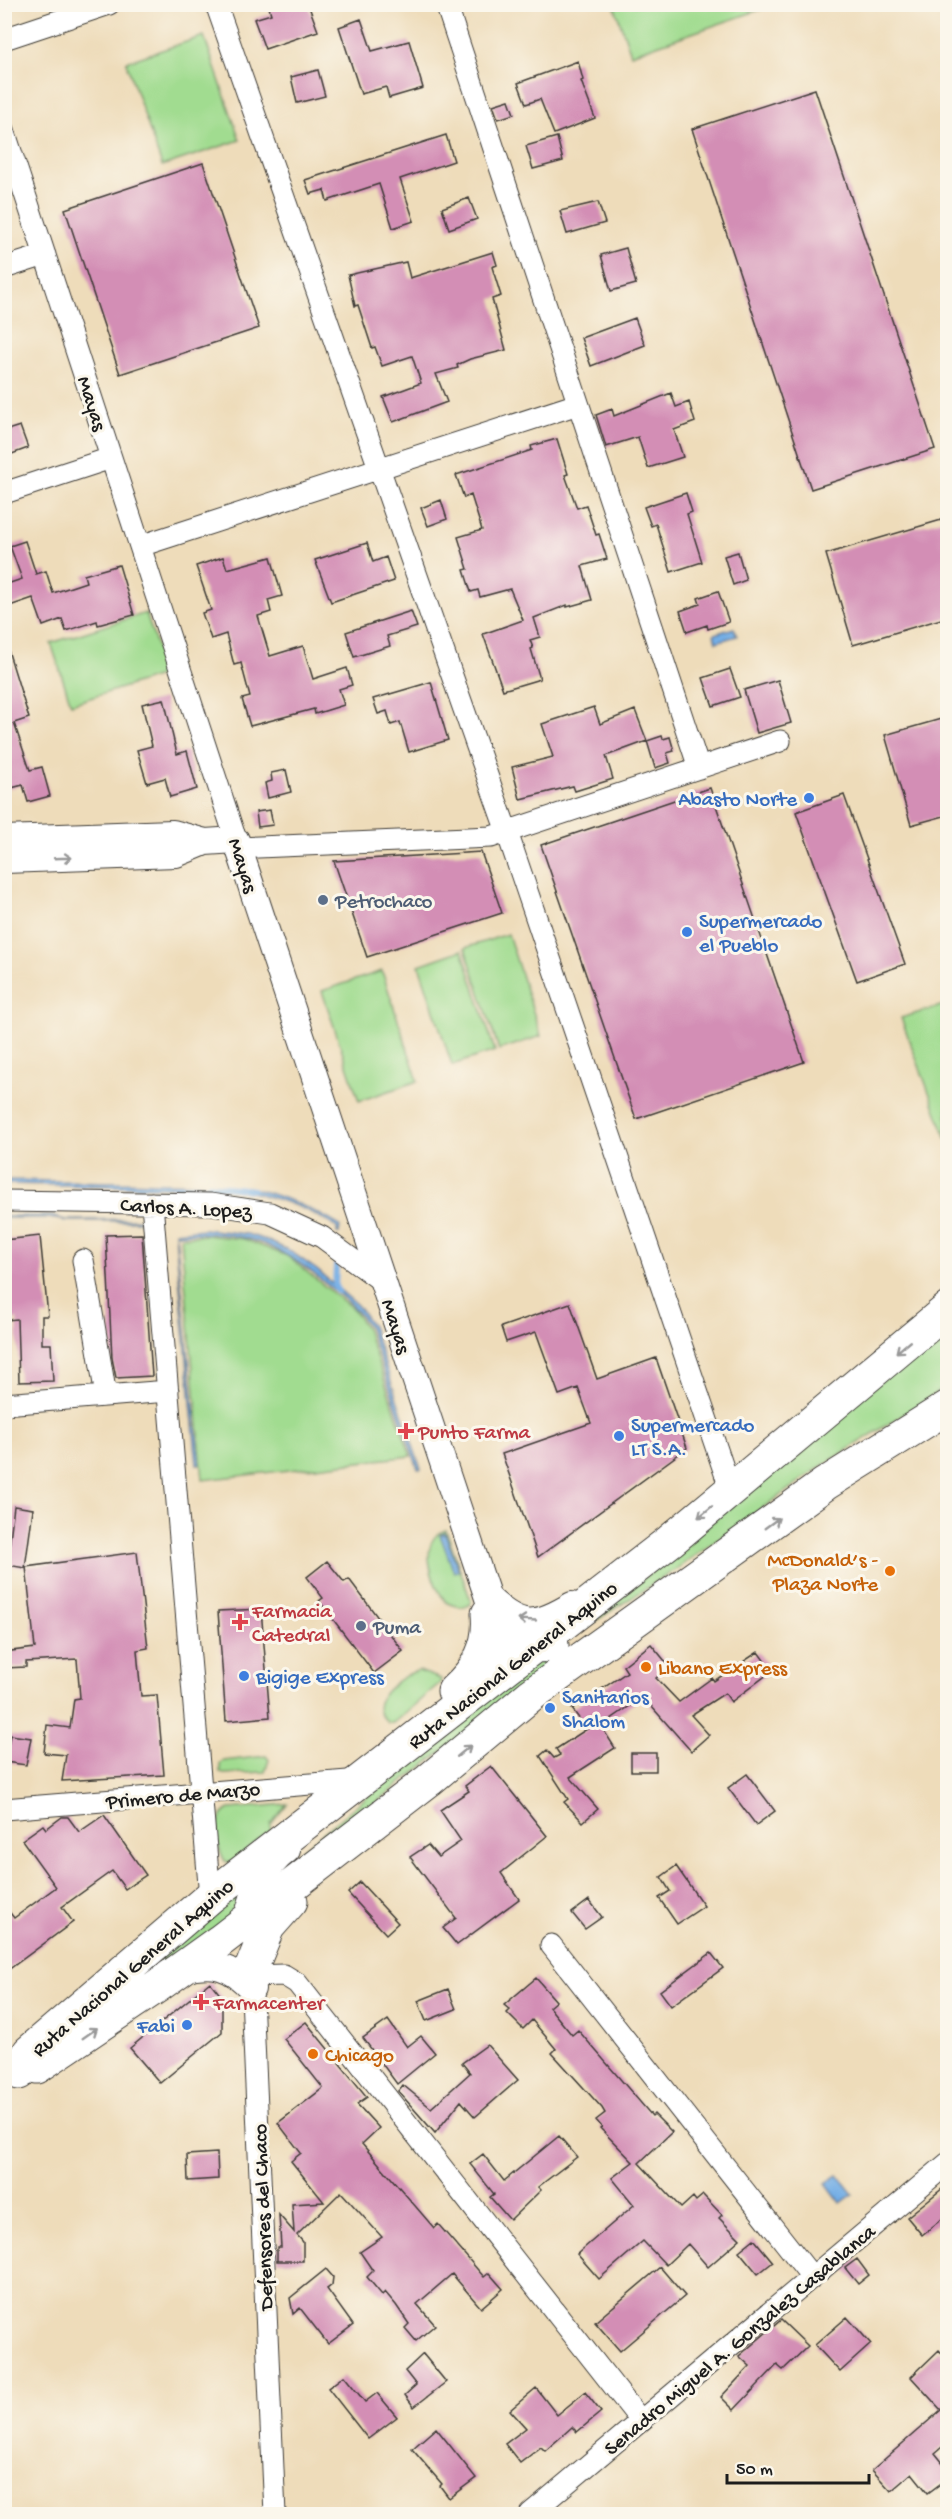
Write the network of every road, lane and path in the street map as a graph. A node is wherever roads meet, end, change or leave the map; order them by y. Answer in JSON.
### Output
{"nodes":[{"id":1,"x":110,"y":4,"type":"edge"},
{"id":2,"x":216,"y":4,"type":"edge"},
{"id":3,"x":446,"y":4,"type":"edge"},
{"id":4,"x":4,"y":39,"type":"edge"},
{"id":5,"x":4,"y":130,"type":"edge"},
{"id":6,"x":45,"y":255,"type":"junction"},
{"id":7,"x":4,"y":268,"type":"edge"},
{"id":8,"x":578,"y":404,"type":"junction"},
{"id":9,"x":111,"y":458,"type":"junction"},
{"id":10,"x":379,"y":468,"type":"junction"},
{"id":11,"x":4,"y":493,"type":"edge"},
{"id":12,"x":140,"y":546,"type":"junction"},
{"id":13,"x":780,"y":741,"type":"dead end"},
{"id":14,"x":699,"y":768,"type":"junction"},
{"id":15,"x":507,"y":832,"type":"junction"},
{"id":16,"x":4,"y":839,"type":"edge"},
{"id":17,"x":205,"y":842,"type":"junction"},
{"id":18,"x":237,"y":844,"type":"junction"},
{"id":19,"x":4,"y":860,"type":"edge"},
{"id":20,"x":4,"y":1201,"type":"edge"},
{"id":21,"x":152,"y":1203,"type":"junction"},
{"id":22,"x":83,"y":1260,"type":"dead end"},
{"id":23,"x":383,"y":1282,"type":"junction"},
{"id":24,"x":948,"y":1309,"type":"edge"},
{"id":25,"x":168,"y":1391,"type":"junction"},
{"id":26,"x":106,"y":1396,"type":"junction"},
{"id":27,"x":4,"y":1404,"type":"edge"},
{"id":28,"x":948,"y":1407,"type":"edge"},
{"id":29,"x":731,"y":1491,"type":"junction"},
{"id":30,"x":600,"y":1596,"type":"junction"},
{"id":31,"x":488,"y":1606,"type":"junction"},
{"id":32,"x":644,"y":1615,"type":"junction"},
{"id":33,"x":535,"y":1647,"type":"junction"},
{"id":34,"x":421,"y":1733,"type":"junction"},
{"id":35,"x":361,"y":1780,"type":"junction"},
{"id":36,"x":429,"y":1780,"type":"junction"},
{"id":37,"x":202,"y":1793,"type":"junction"},
{"id":38,"x":4,"y":1809,"type":"edge"},
{"id":39,"x":210,"y":1897,"type":"junction"},
{"id":40,"x":247,"y":1920,"type":"junction"},
{"id":41,"x":551,"y":1946,"type":"dead end"},
{"id":42,"x":181,"y":1969,"type":"junction"},
{"id":43,"x":252,"y":1978,"type":"junction"},
{"id":44,"x":948,"y":2163,"type":"edge"},
{"id":45,"x":812,"y":2277,"type":"junction"},
{"id":46,"x":641,"y":2421,"type":"junction"},
{"id":47,"x":275,"y":2514,"type":"edge"},
{"id":48,"x":530,"y":2514,"type":"edge"}],
"edges":[{"from":1,"to":4,"type":"street"},
{"from":2,"to":10,"type":"street"},
{"from":3,"to":8,"type":"street"},
{"from":5,"to":6,"type":"street","name":"Mayas"},
{"from":6,"to":7,"type":"street"},
{"from":6,"to":9,"type":"street","name":"Mayas"},
{"from":8,"to":10,"type":"street"},
{"from":8,"to":14,"type":"street"},
{"from":9,"to":11,"type":"street"},
{"from":9,"to":12,"type":"street","name":"Mayas"},
{"from":10,"to":12,"type":"street"},
{"from":10,"to":15,"type":"street"},
{"from":12,"to":18,"type":"street","name":"Mayas"},
{"from":13,"to":14,"type":"street"},
{"from":14,"to":15,"type":"street"},
{"from":15,"to":18,"type":"street"},
{"from":15,"to":29,"type":"street"},
{"from":16,"to":17,"type":"street"},
{"from":17,"to":18,"type":"street"},
{"from":19,"to":17,"type":"street","one_way":true},
{"from":18,"to":23,"type":"street","name":"Mayas"},
{"from":20,"to":21,"type":"street","name":"Carlos A. Lopez"},
{"from":21,"to":23,"type":"street","name":"Carlos A. Lopez"},
{"from":21,"to":25,"type":"street"},
{"from":22,"to":26,"type":"street"},
{"from":23,"to":31,"type":"street","name":"Mayas"},
{"from":24,"to":29,"type":"highway","name":"Ruta Nacional General Aquino","one_way":true},
{"from":25,"to":26,"type":"street"},
{"from":25,"to":37,"type":"street"},
{"from":26,"to":27,"type":"street"},
{"from":32,"to":28,"type":"highway","name":"Ruta Nacional General Aquino","one_way":true},
{"from":29,"to":30,"type":"highway","name":"Ruta Nacional General Aquino","one_way":true},
{"from":30,"to":31,"type":"street","one_way":true},
{"from":30,"to":33,"type":"highway","name":"Ruta Nacional General Aquino"},
{"from":31,"to":33,"type":"highway"},
{"from":31,"to":34,"type":"highway"},
{"from":32,"to":33,"type":"highway"},
{"from":36,"to":32,"type":"highway","name":"Ruta Nacional General Aquino","one_way":true},
{"from":33,"to":34,"type":"highway","name":"Ruta Nacional General Aquino"},
{"from":34,"to":35,"type":"highway","name":"Ruta Nacional General Aquino"},
{"from":34,"to":40,"type":"street"},
{"from":35,"to":37,"type":"street","name":"Primero de Marzo"},
{"from":35,"to":39,"type":"highway","name":"Ruta Nacional General Aquino"},
{"from":36,"to":40,"type":"highway","name":"Ruta Nacional General Aquino"},
{"from":36,"to":43,"type":"highway"},
{"from":37,"to":38,"type":"street","name":"Primero de Marzo"},
{"from":37,"to":39,"type":"street"},
{"from":39,"to":42,"type":"highway","name":"Ruta Nacional General Aquino","one_way":true},
{"from":40,"to":42,"type":"highway","name":"Ruta Nacional General Aquino"},
{"from":40,"to":43,"type":"street","name":"Defensores del Chaco"},
{"from":41,"to":45,"type":"street"},
{"from":42,"to":43,"type":"street"},
{"from":43,"to":46,"type":"street"},
{"from":43,"to":47,"type":"street","name":"Defensores del Chaco"},
{"from":44,"to":45,"type":"street","name":"Senadro Miguel A. Gonzalez Casablanca"},
{"from":45,"to":46,"type":"street","name":"Senadro Miguel A. Gonzalez Casablanca"},
{"from":46,"to":48,"type":"street","name":"Senadro Miguel A. Gonzalez Casablanca"}]}
